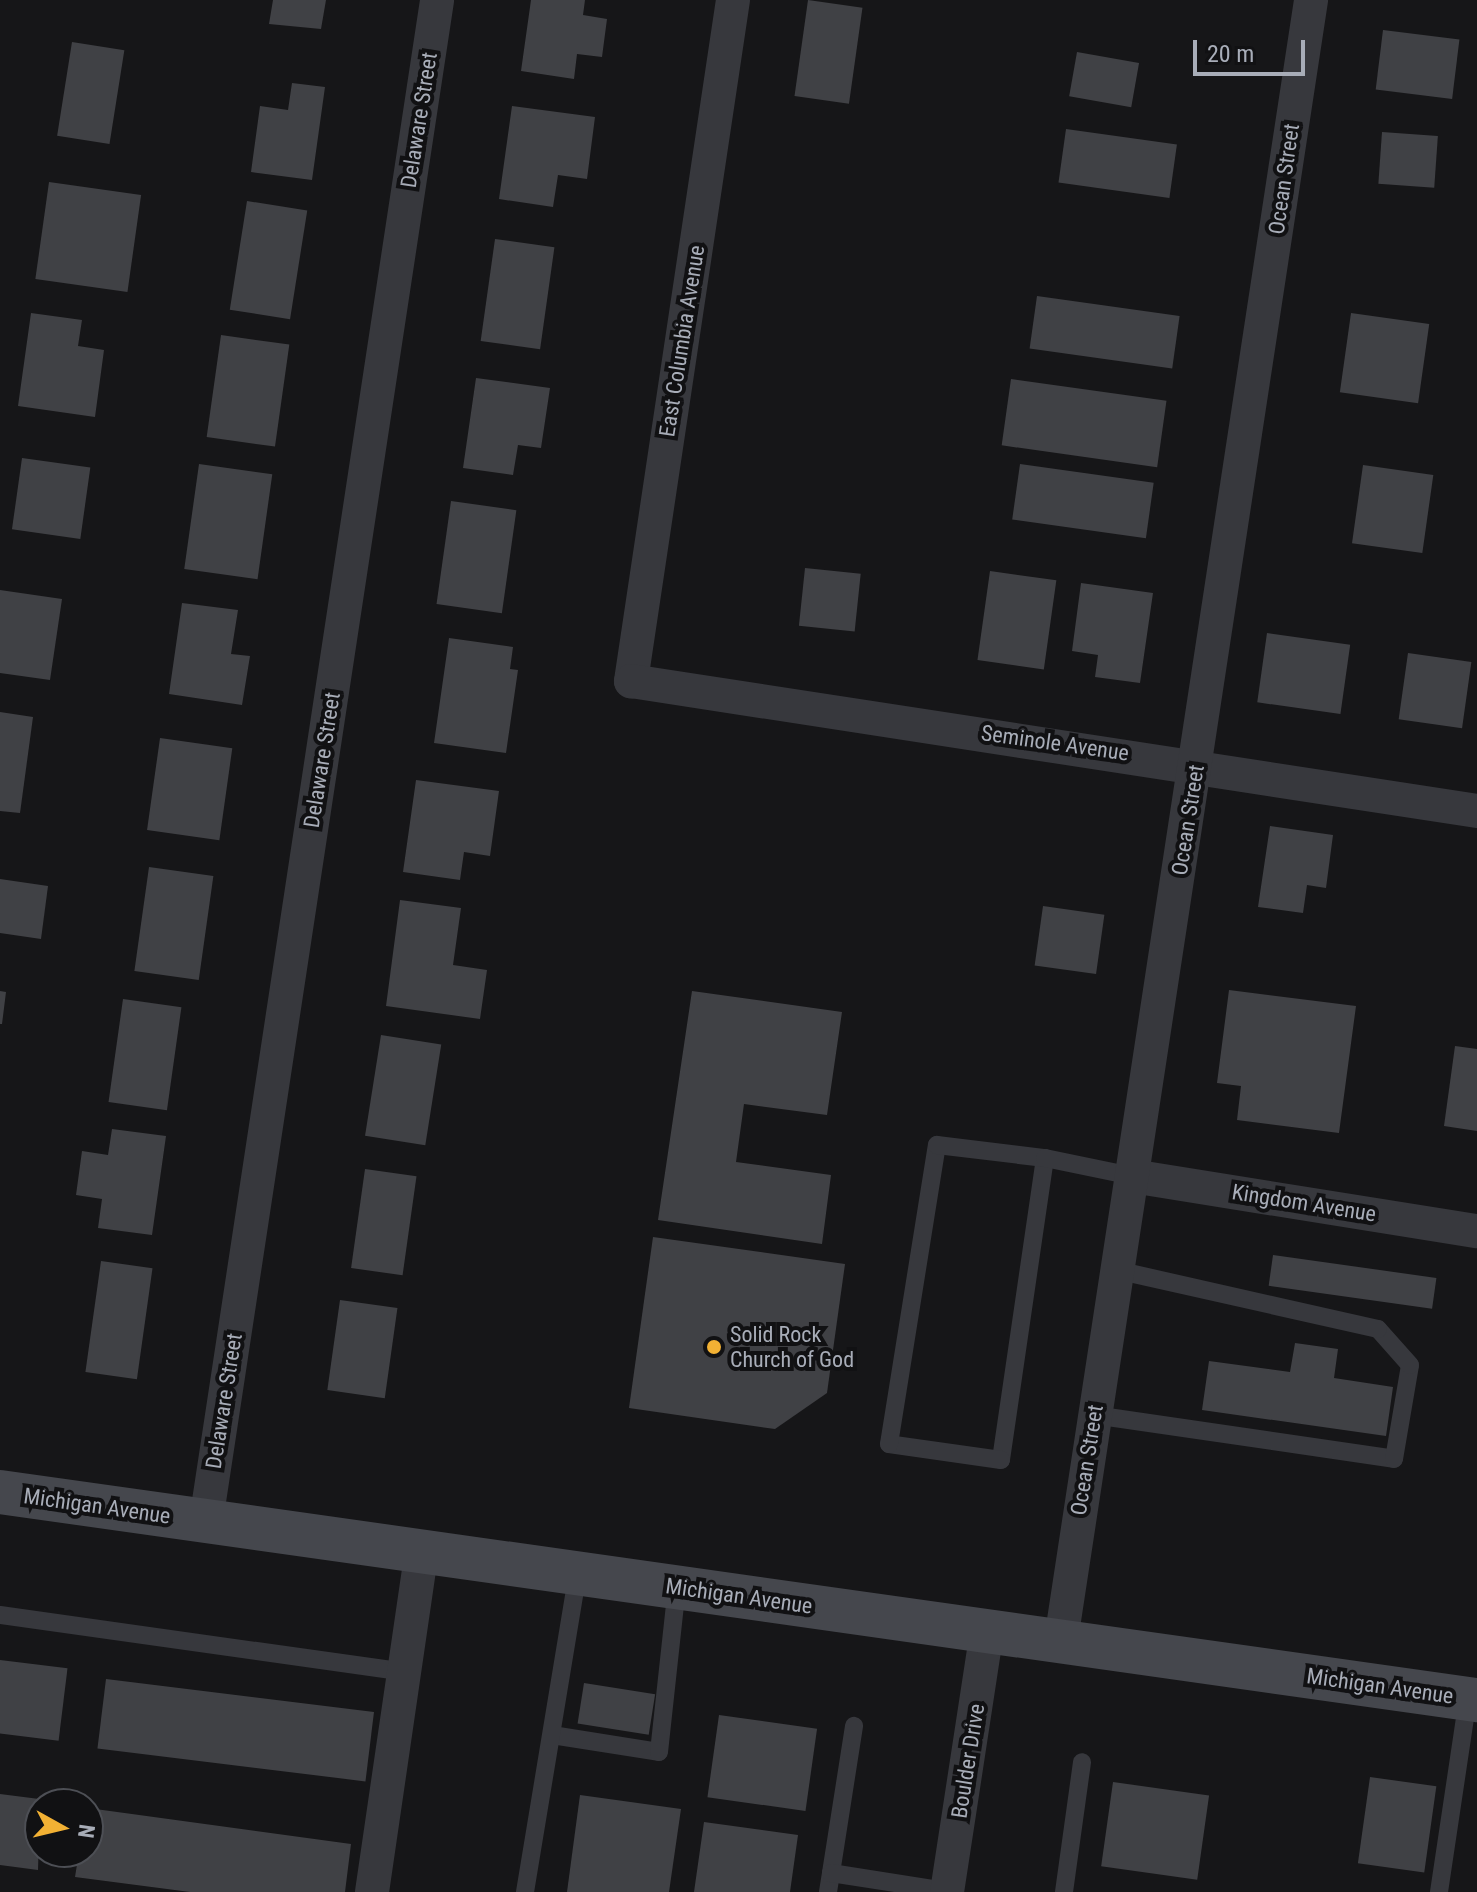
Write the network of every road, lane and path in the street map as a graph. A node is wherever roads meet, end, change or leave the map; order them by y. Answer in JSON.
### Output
{"nodes":[{"id":1,"x":437,"y":0,"type":"edge"},
{"id":2,"x":733,"y":0,"type":"edge"},
{"id":3,"x":1311,"y":0,"type":"edge"},
{"id":4,"x":631,"y":681,"type":"joint"},
{"id":5,"x":1197,"y":763,"type":"junction"},
{"id":6,"x":1477,"y":811,"type":"edge"},
{"id":7,"x":1045,"y":1158,"type":"junction"},
{"id":8,"x":1132,"y":1176,"type":"junction"},
{"id":9,"x":1477,"y":1231,"type":"edge"},
{"id":10,"x":1116,"y":1270,"type":"junction"},
{"id":11,"x":1094,"y":1415,"type":"junction"},
{"id":12,"x":0,"y":1492,"type":"edge"},
{"id":13,"x":206,"y":1521,"type":"junction"},
{"id":14,"x":422,"y":1551,"type":"junction"},
{"id":15,"x":578,"y":1573,"type":"junction"},
{"id":16,"x":677,"y":1587,"type":"junction"},
{"id":17,"x":0,"y":1615,"type":"edge"},
{"id":18,"x":987,"y":1630,"type":"junction"},
{"id":19,"x":1061,"y":1640,"type":"junction"},
{"id":20,"x":404,"y":1672,"type":"junction"},
{"id":21,"x":1472,"y":1700,"type":"edge"},
{"id":22,"x":854,"y":1726,"type":"dead end"},
{"id":23,"x":552,"y":1735,"type":"junction"},
{"id":24,"x":1082,"y":1762,"type":"dead end"},
{"id":25,"x":829,"y":1883,"type":"edge"},
{"id":26,"x":372,"y":1892,"type":"edge"},
{"id":27,"x":525,"y":1892,"type":"edge"},
{"id":28,"x":950,"y":1892,"type":"edge"},
{"id":29,"x":1064,"y":1892,"type":"edge"},
{"id":30,"x":1439,"y":1892,"type":"edge"}],
"edges":[{"from":1,"to":13,"type":"street","name":"Delaware Street"},
{"from":2,"to":4,"type":"street","name":"East Columbia Avenue"},
{"from":3,"to":5,"type":"street","name":"Ocean Street"},
{"from":4,"to":5,"type":"street","name":"Seminole Avenue"},
{"from":5,"to":6,"type":"street","name":"Seminole Avenue"},
{"from":5,"to":8,"type":"street","name":"Ocean Street"},
{"from":7,"to":7,"type":"lane"},
{"from":7,"to":8,"type":"lane"},
{"from":8,"to":9,"type":"street","name":"Kingdom Avenue"},
{"from":8,"to":10,"type":"street","name":"Ocean Street"},
{"from":10,"to":11,"type":"street","name":"Ocean Street"},
{"from":10,"to":11,"type":"lane"},
{"from":11,"to":19,"type":"street","name":"Ocean Street"},
{"from":12,"to":13,"type":"main road","name":"Michigan Avenue"},
{"from":13,"to":14,"type":"main road","name":"Michigan Avenue"},
{"from":14,"to":15,"type":"main road","name":"Michigan Avenue"},
{"from":14,"to":20,"type":"street"},
{"from":15,"to":16,"type":"main road","name":"Michigan Avenue"},
{"from":15,"to":23,"type":"lane"},
{"from":16,"to":18,"type":"main road","name":"Michigan Avenue"},
{"from":16,"to":23,"type":"lane"},
{"from":17,"to":20,"type":"lane"},
{"from":18,"to":19,"type":"main road","name":"Michigan Avenue"},
{"from":18,"to":28,"type":"street","name":"Boulder Drive"},
{"from":19,"to":21,"type":"main road","name":"Michigan Avenue"},
{"from":20,"to":26,"type":"street"},
{"from":21,"to":30,"type":"lane"},
{"from":22,"to":25,"type":"lane"},
{"from":23,"to":27,"type":"lane"},
{"from":24,"to":29,"type":"lane"},
{"from":25,"to":28,"type":"lane"}]}
